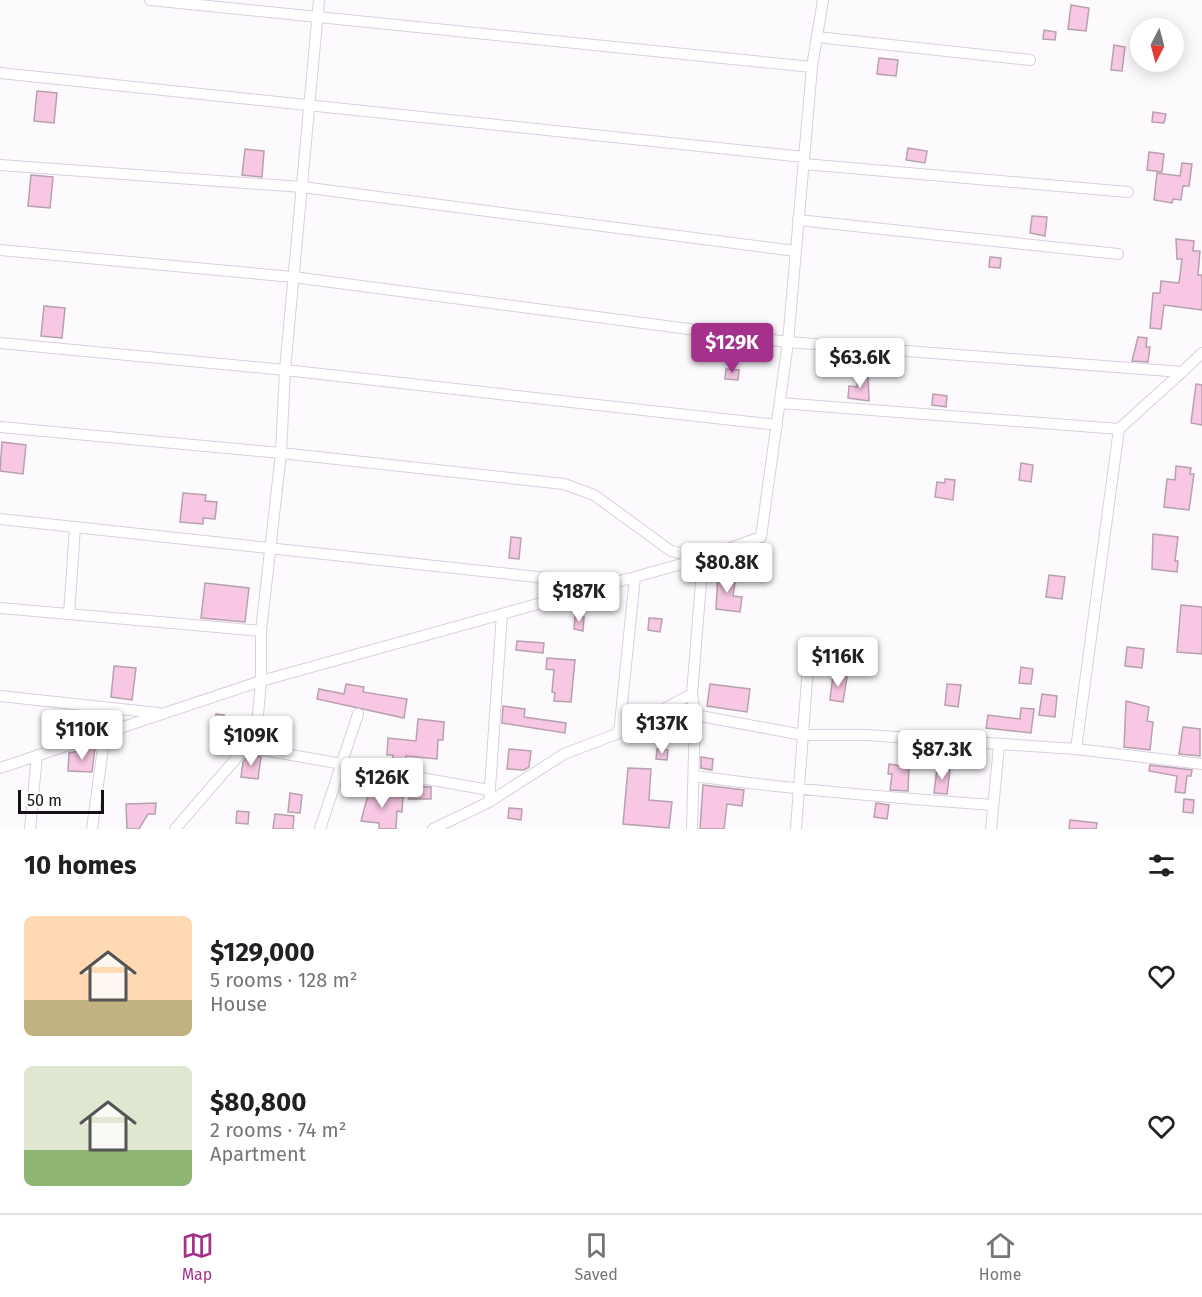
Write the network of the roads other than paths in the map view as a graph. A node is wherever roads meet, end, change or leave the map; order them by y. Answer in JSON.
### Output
{"nodes":[{"id":1,"x":150,"y":0,"type":"edge"},
{"id":2,"x":319,"y":0,"type":"edge"},
{"id":3,"x":823,"y":0,"type":"edge"},
{"id":4,"x":317,"y":17,"type":"junction"},
{"id":5,"x":817,"y":37,"type":"junction"},
{"id":6,"x":1030,"y":60,"type":"dead end"},
{"id":7,"x":813,"y":68,"type":"junction"},
{"id":8,"x":0,"y":73,"type":"edge"},
{"id":9,"x":309,"y":103,"type":"junction"},
{"id":10,"x":804,"y":160,"type":"junction"},
{"id":11,"x":0,"y":165,"type":"edge"},
{"id":12,"x":302,"y":187,"type":"junction"},
{"id":13,"x":1128,"y":192,"type":"dead end"},
{"id":14,"x":798,"y":220,"type":"junction"},
{"id":15,"x":0,"y":250,"type":"edge"},
{"id":16,"x":795,"y":251,"type":"junction"},
{"id":17,"x":1118,"y":254,"type":"dead end"},
{"id":18,"x":294,"y":277,"type":"junction"},
{"id":19,"x":788,"y":342,"type":"junction"},
{"id":20,"x":0,"y":343,"type":"edge"},
{"id":21,"x":1202,"y":353,"type":"edge"},
{"id":22,"x":285,"y":370,"type":"junction"},
{"id":23,"x":1182,"y":372,"type":"junction"},
{"id":24,"x":780,"y":403,"type":"junction"},
{"id":25,"x":777,"y":425,"type":"junction"},
{"id":26,"x":0,"y":427,"type":"edge"},
{"id":27,"x":1119,"y":429,"type":"junction"},
{"id":28,"x":281,"y":453,"type":"junction"},
{"id":29,"x":0,"y":519,"type":"edge"},
{"id":30,"x":75,"y":526,"type":"junction"},
{"id":31,"x":272,"y":547,"type":"junction"},
{"id":32,"x":703,"y":558,"type":"junction"},
{"id":33,"x":635,"y":577,"type":"junction"},
{"id":34,"x":608,"y":584,"type":"junction"},
{"id":35,"x":0,"y":608,"type":"edge"},
{"id":36,"x":69,"y":614,"type":"junction"},
{"id":37,"x":502,"y":614,"type":"junction"},
{"id":38,"x":261,"y":631,"type":"junction"},
{"id":39,"x":808,"y":666,"type":"dead end"},
{"id":40,"x":261,"y":681,"type":"junction"},
{"id":41,"x":692,"y":694,"type":"junction"},
{"id":42,"x":0,"y":696,"type":"edge"},
{"id":43,"x":162,"y":713,"type":"junction"},
{"id":44,"x":358,"y":714,"type":"dead end"},
{"id":45,"x":695,"y":715,"type":"junction"},
{"id":46,"x":105,"y":733,"type":"junction"},
{"id":47,"x":619,"y":733,"type":"junction"},
{"id":48,"x":803,"y":735,"type":"junction"},
{"id":49,"x":999,"y":746,"type":"junction"},
{"id":50,"x":246,"y":747,"type":"junction"},
{"id":51,"x":1076,"y":749,"type":"junction"},
{"id":52,"x":37,"y":755,"type":"junction"},
{"id":53,"x":342,"y":764,"type":"junction"},
{"id":54,"x":1202,"y":764,"type":"edge"},
{"id":55,"x":0,"y":768,"type":"edge"},
{"id":56,"x":695,"y":777,"type":"junction"},
{"id":57,"x":489,"y":790,"type":"junction"},
{"id":58,"x":799,"y":791,"type":"junction"},
{"id":59,"x":489,"y":802,"type":"junction"},
{"id":60,"x":993,"y":805,"type":"junction"},
{"id":61,"x":30,"y":829,"type":"edge"},
{"id":62,"x":92,"y":829,"type":"edge"},
{"id":63,"x":175,"y":829,"type":"edge"},
{"id":64,"x":320,"y":829,"type":"edge"},
{"id":65,"x":433,"y":829,"type":"edge"},
{"id":66,"x":692,"y":829,"type":"edge"},
{"id":67,"x":796,"y":829,"type":"edge"},
{"id":68,"x":991,"y":829,"type":"edge"}],
"edges":[{"from":1,"to":4,"type":"street"},
{"from":2,"to":4,"type":"street"},
{"from":3,"to":5,"type":"street"},
{"from":4,"to":7,"type":"street"},
{"from":4,"to":9,"type":"street"},
{"from":5,"to":6,"type":"street"},
{"from":5,"to":7,"type":"street"},
{"from":7,"to":10,"type":"street"},
{"from":8,"to":9,"type":"street"},
{"from":9,"to":10,"type":"street"},
{"from":9,"to":12,"type":"street"},
{"from":10,"to":13,"type":"street"},
{"from":10,"to":14,"type":"street"},
{"from":11,"to":12,"type":"street"},
{"from":12,"to":16,"type":"street"},
{"from":12,"to":18,"type":"street"},
{"from":14,"to":16,"type":"street"},
{"from":14,"to":17,"type":"street"},
{"from":15,"to":18,"type":"street"},
{"from":16,"to":19,"type":"street"},
{"from":18,"to":19,"type":"street"},
{"from":18,"to":22,"type":"street"},
{"from":19,"to":23,"type":"street"},
{"from":19,"to":24,"type":"street"},
{"from":20,"to":22,"type":"street"},
{"from":21,"to":23,"type":"street"},
{"from":22,"to":25,"type":"street"},
{"from":22,"to":28,"type":"street"},
{"from":23,"to":27,"type":"street"},
{"from":24,"to":25,"type":"street"},
{"from":24,"to":27,"type":"street"},
{"from":25,"to":32,"type":"street"},
{"from":26,"to":28,"type":"street"},
{"from":27,"to":51,"type":"street"},
{"from":28,"to":31,"type":"street"},
{"from":28,"to":32,"type":"street"},
{"from":29,"to":30,"type":"street"},
{"from":30,"to":31,"type":"street"},
{"from":30,"to":36,"type":"street"},
{"from":31,"to":34,"type":"street"},
{"from":31,"to":38,"type":"street"},
{"from":32,"to":33,"type":"street"},
{"from":32,"to":41,"type":"street"},
{"from":33,"to":34,"type":"street"},
{"from":33,"to":47,"type":"street"},
{"from":34,"to":37,"type":"street"},
{"from":35,"to":36,"type":"street"},
{"from":36,"to":38,"type":"street"},
{"from":37,"to":40,"type":"street"},
{"from":37,"to":57,"type":"street"},
{"from":38,"to":40,"type":"street"},
{"from":39,"to":48,"type":"street"},
{"from":40,"to":43,"type":"street"},
{"from":40,"to":50,"type":"street"},
{"from":41,"to":45,"type":"street"},
{"from":41,"to":47,"type":"street"},
{"from":42,"to":43,"type":"street"},
{"from":43,"to":46,"type":"street"},
{"from":44,"to":53,"type":"street"},
{"from":45,"to":48,"type":"street"},
{"from":45,"to":56,"type":"street"},
{"from":46,"to":52,"type":"street"},
{"from":46,"to":62,"type":"street"},
{"from":47,"to":59,"type":"street"},
{"from":48,"to":49,"type":"street"},
{"from":48,"to":58,"type":"street"},
{"from":49,"to":51,"type":"street"},
{"from":49,"to":60,"type":"street"},
{"from":50,"to":53,"type":"street"},
{"from":50,"to":63,"type":"street"},
{"from":51,"to":54,"type":"street"},
{"from":52,"to":55,"type":"street"},
{"from":52,"to":61,"type":"street"},
{"from":53,"to":57,"type":"street"},
{"from":53,"to":64,"type":"street"},
{"from":56,"to":58,"type":"street"},
{"from":56,"to":66,"type":"street"},
{"from":57,"to":59,"type":"street"},
{"from":58,"to":60,"type":"street"},
{"from":58,"to":67,"type":"street"},
{"from":59,"to":65,"type":"street"},
{"from":60,"to":68,"type":"street"}]}
